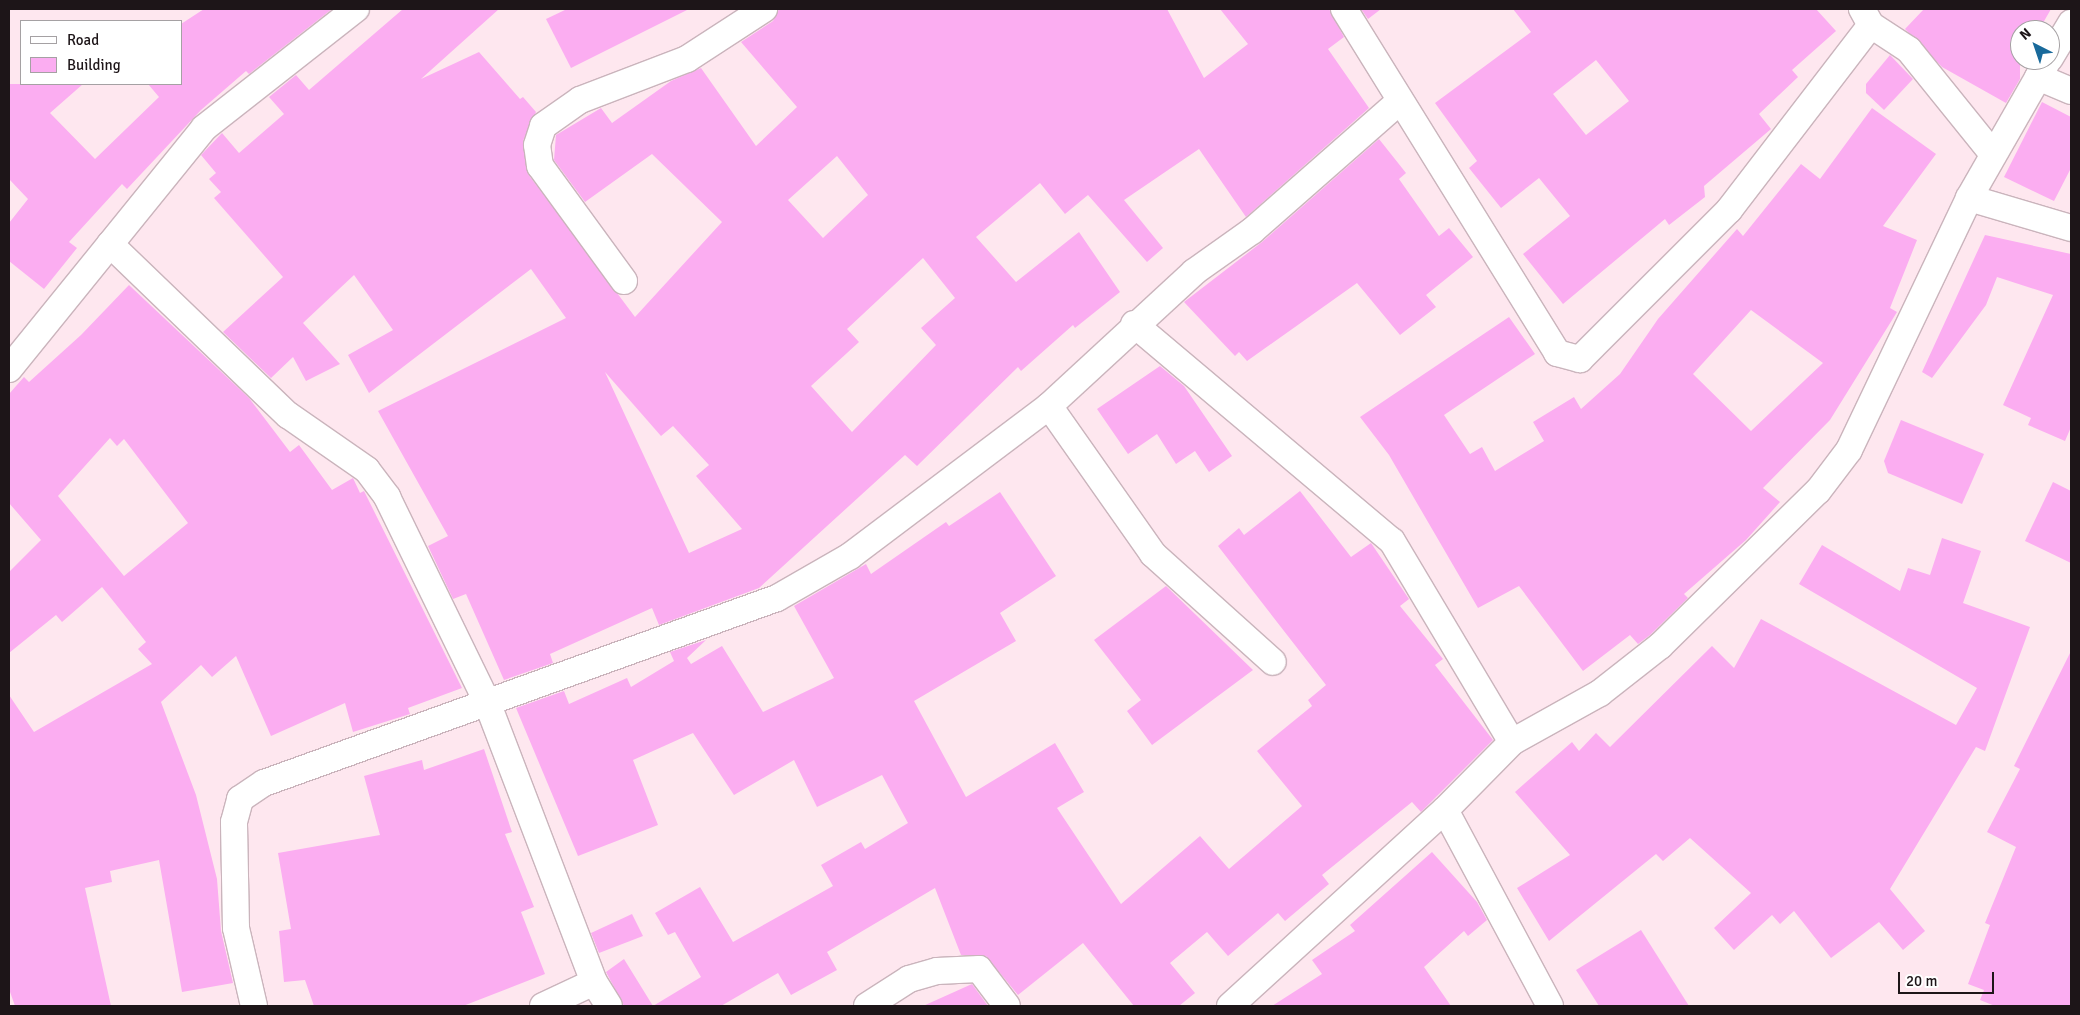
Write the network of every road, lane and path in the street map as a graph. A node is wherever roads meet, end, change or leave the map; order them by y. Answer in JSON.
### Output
{"nodes":[{"id":1,"x":356,"y":9,"type":"edge"},
{"id":2,"x":1344,"y":9,"type":"edge"},
{"id":3,"x":748,"y":12,"type":"edge"},
{"id":4,"x":1867,"y":17,"type":"edge"},
{"id":5,"x":2071,"y":23,"type":"edge"},
{"id":6,"x":2060,"y":41,"type":"edge"},
{"id":7,"x":2043,"y":70,"type":"edge"},
{"id":8,"x":2051,"y":70,"type":"edge"},
{"id":9,"x":2071,"y":91,"type":"edge"},
{"id":10,"x":1399,"y":102,"type":"junction"},
{"id":11,"x":1992,"y":153,"type":"junction"},
{"id":12,"x":1969,"y":198,"type":"junction"},
{"id":13,"x":2071,"y":228,"type":"edge"},
{"id":14,"x":110,"y":244,"type":"junction"},
{"id":15,"x":624,"y":281,"type":"dead end"},
{"id":16,"x":1134,"y":324,"type":"junction"},
{"id":17,"x":9,"y":370,"type":"edge"},
{"id":18,"x":1049,"y":406,"type":"junction"},
{"id":19,"x":1272,"y":662,"type":"dead end"},
{"id":20,"x":487,"y":702,"type":"junction"},
{"id":21,"x":1512,"y":742,"type":"junction"},
{"id":22,"x":1445,"y":810,"type":"junction"},
{"id":23,"x":594,"y":982,"type":"junction"},
{"id":24,"x":254,"y":1006,"type":"edge"},
{"id":25,"x":543,"y":1006,"type":"edge"},
{"id":26,"x":609,"y":1006,"type":"edge"},
{"id":27,"x":867,"y":1006,"type":"edge"},
{"id":28,"x":1007,"y":1006,"type":"edge"},
{"id":29,"x":1230,"y":1006,"type":"edge"},
{"id":30,"x":1550,"y":1006,"type":"edge"}],
"edges":[{"from":1,"to":14,"type":"street"},
{"from":2,"to":10,"type":"street"},
{"from":3,"to":15,"type":"street"},
{"from":4,"to":10,"type":"street"},
{"from":4,"to":11,"type":"street"},
{"from":5,"to":6,"type":"street"},
{"from":7,"to":11,"type":"street"},
{"from":8,"to":9,"type":"street"},
{"from":10,"to":16,"type":"street"},
{"from":11,"to":12,"type":"street"},
{"from":12,"to":13,"type":"street"},
{"from":12,"to":21,"type":"street"},
{"from":14,"to":17,"type":"street"},
{"from":14,"to":20,"type":"street"},
{"from":16,"to":18,"type":"street"},
{"from":16,"to":21,"type":"street"},
{"from":18,"to":19,"type":"street"},
{"from":18,"to":20,"type":"street"},
{"from":20,"to":23,"type":"street"},
{"from":20,"to":24,"type":"street"},
{"from":21,"to":22,"type":"street"},
{"from":22,"to":29,"type":"street"},
{"from":22,"to":30,"type":"street"},
{"from":23,"to":25,"type":"street"},
{"from":23,"to":26,"type":"street"},
{"from":27,"to":28,"type":"street"}]}
